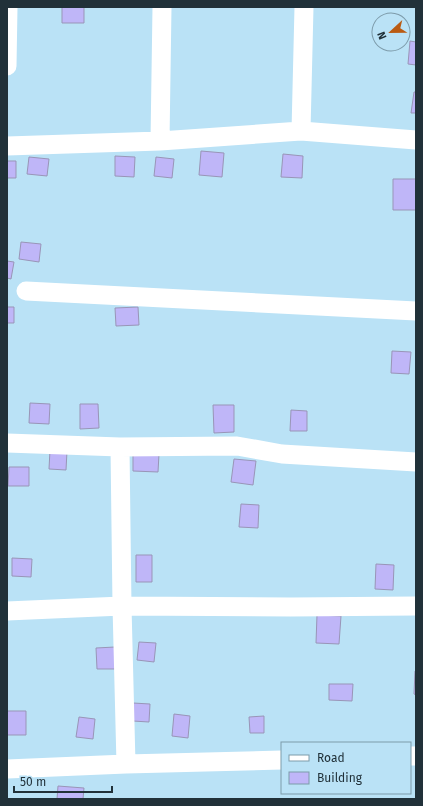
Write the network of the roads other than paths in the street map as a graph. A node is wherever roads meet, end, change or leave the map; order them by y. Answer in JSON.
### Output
{"nodes":[{"id":1,"x":8,"y":7,"type":"edge"},
{"id":2,"x":162,"y":7,"type":"edge"},
{"id":3,"x":304,"y":7,"type":"edge"},
{"id":4,"x":7,"y":66,"type":"edge"},
{"id":5,"x":301,"y":131,"type":"junction"},
{"id":6,"x":416,"y":140,"type":"edge"},
{"id":7,"x":160,"y":141,"type":"junction"},
{"id":8,"x":7,"y":146,"type":"edge"},
{"id":9,"x":26,"y":291,"type":"dead end"},
{"id":10,"x":416,"y":311,"type":"edge"},
{"id":11,"x":7,"y":443,"type":"edge"},
{"id":12,"x":120,"y":447,"type":"junction"},
{"id":13,"x":416,"y":462,"type":"edge"},
{"id":14,"x":122,"y":606,"type":"junction"},
{"id":15,"x":416,"y":606,"type":"edge"},
{"id":16,"x":7,"y":611,"type":"edge"},
{"id":17,"x":281,"y":760,"type":"edge"},
{"id":18,"x":126,"y":764,"type":"junction"},
{"id":19,"x":7,"y":769,"type":"edge"}],
"edges":[{"from":1,"to":4,"type":"street"},
{"from":2,"to":7,"type":"street"},
{"from":3,"to":5,"type":"street"},
{"from":5,"to":6,"type":"street"},
{"from":5,"to":7,"type":"street"},
{"from":7,"to":8,"type":"street"},
{"from":9,"to":10,"type":"street"},
{"from":11,"to":12,"type":"street"},
{"from":12,"to":13,"type":"street"},
{"from":12,"to":14,"type":"street"},
{"from":14,"to":15,"type":"street"},
{"from":14,"to":16,"type":"street"},
{"from":14,"to":18,"type":"street"},
{"from":17,"to":18,"type":"street"},
{"from":18,"to":19,"type":"street"}]}
